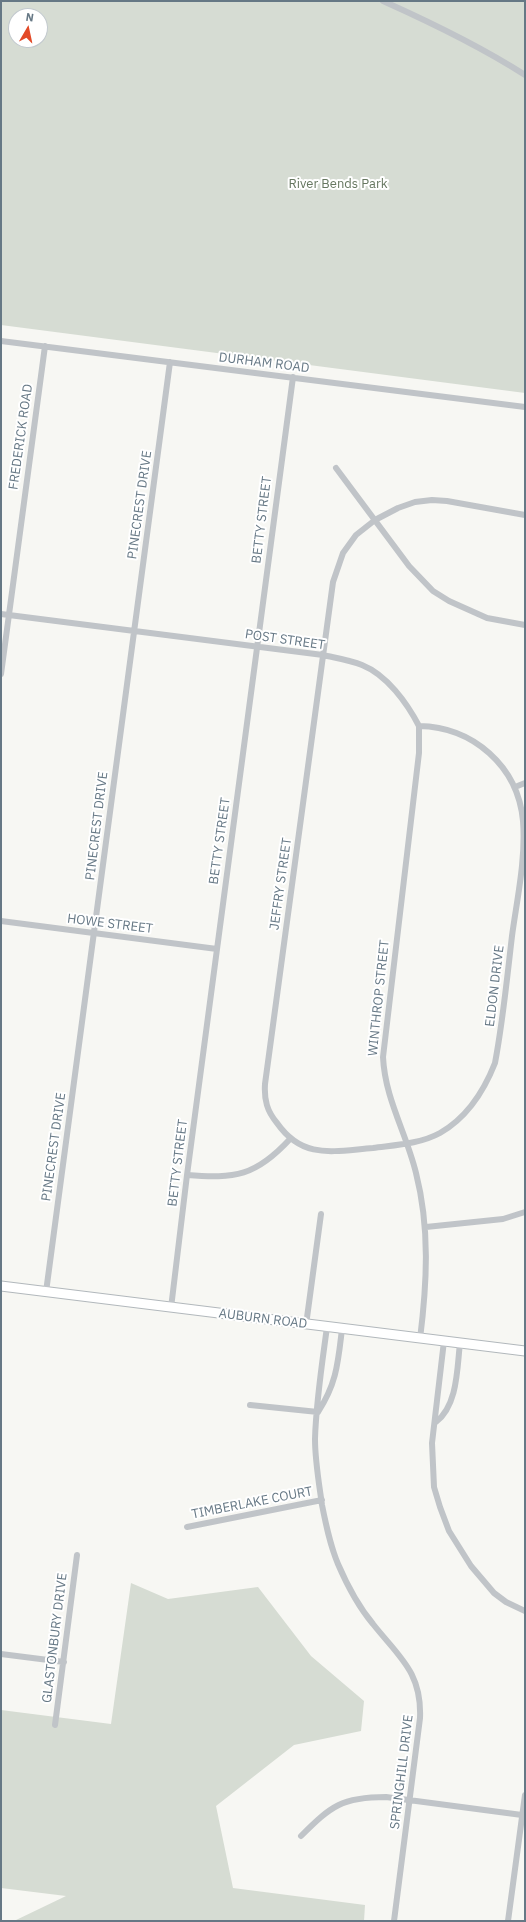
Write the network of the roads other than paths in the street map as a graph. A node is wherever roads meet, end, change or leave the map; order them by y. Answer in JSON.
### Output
{"nodes":[{"id":1,"x":383,"y":1,"type":"edge"},
{"id":2,"x":525,"y":75,"type":"edge"},
{"id":3,"x":1,"y":340,"type":"edge"},
{"id":4,"x":45,"y":346,"type":"junction"},
{"id":5,"x":170,"y":362,"type":"junction"},
{"id":6,"x":293,"y":378,"type":"junction"},
{"id":7,"x":525,"y":407,"type":"edge"},
{"id":8,"x":336,"y":468,"type":"dead end"},
{"id":9,"x":525,"y":514,"type":"edge"},
{"id":10,"x":375,"y":520,"type":"junction"},
{"id":11,"x":1,"y":614,"type":"edge"},
{"id":12,"x":9,"y":615,"type":"junction"},
{"id":13,"x":525,"y":626,"type":"edge"},
{"id":14,"x":134,"y":631,"type":"junction"},
{"id":15,"x":257,"y":647,"type":"junction"},
{"id":16,"x":323,"y":656,"type":"junction"},
{"id":17,"x":1,"y":674,"type":"edge"},
{"id":18,"x":419,"y":726,"type":"junction"},
{"id":19,"x":525,"y":783,"type":"edge"},
{"id":20,"x":514,"y":788,"type":"junction"},
{"id":21,"x":1,"y":921,"type":"edge"},
{"id":22,"x":94,"y":933,"type":"junction"},
{"id":23,"x":217,"y":949,"type":"junction"},
{"id":24,"x":290,"y":1139,"type":"junction"},
{"id":25,"x":408,"y":1143,"type":"junction"},
{"id":26,"x":187,"y":1175,"type":"junction"},
{"id":27,"x":525,"y":1212,"type":"edge"},
{"id":28,"x":321,"y":1214,"type":"dead end"},
{"id":29,"x":426,"y":1227,"type":"junction"},
{"id":30,"x":1,"y":1286,"type":"edge"},
{"id":31,"x":46,"y":1292,"type":"junction"},
{"id":32,"x":172,"y":1308,"type":"junction"},
{"id":33,"x":306,"y":1325,"type":"junction"},
{"id":34,"x":327,"y":1327,"type":"junction"},
{"id":35,"x":342,"y":1329,"type":"junction"},
{"id":36,"x":420,"y":1339,"type":"junction"},
{"id":37,"x":444,"y":1341,"type":"junction"},
{"id":38,"x":460,"y":1343,"type":"junction"},
{"id":39,"x":525,"y":1351,"type":"edge"},
{"id":40,"x":250,"y":1405,"type":"dead end"},
{"id":41,"x":318,"y":1412,"type":"junction"},
{"id":42,"x":436,"y":1422,"type":"junction"},
{"id":43,"x":322,"y":1500,"type":"junction"},
{"id":44,"x":187,"y":1527,"type":"dead end"},
{"id":45,"x":77,"y":1555,"type":"dead end"},
{"id":46,"x":525,"y":1611,"type":"edge"},
{"id":47,"x":1,"y":1654,"type":"edge"},
{"id":48,"x":64,"y":1662,"type":"junction"},
{"id":49,"x":55,"y":1725,"type":"dead end"},
{"id":50,"x":525,"y":1795,"type":"edge"},
{"id":51,"x":410,"y":1801,"type":"junction"},
{"id":52,"x":522,"y":1815,"type":"junction"},
{"id":53,"x":301,"y":1836,"type":"dead end"},
{"id":54,"x":394,"y":1921,"type":"edge"},
{"id":55,"x":508,"y":1921,"type":"edge"}],
"edges":[{"from":1,"to":2,"type":"street"},
{"from":3,"to":4,"type":"street","name":"DURHAM ROAD"},
{"from":4,"to":5,"type":"street","name":"DURHAM ROAD"},
{"from":4,"to":12,"type":"street","name":"FREDERICK ROAD"},
{"from":5,"to":6,"type":"street","name":"DURHAM ROAD"},
{"from":5,"to":14,"type":"street","name":"PINECREST DRIVE"},
{"from":6,"to":7,"type":"street","name":"DURHAM ROAD"},
{"from":6,"to":15,"type":"street","name":"BETTY STREET"},
{"from":8,"to":10,"type":"street"},
{"from":9,"to":10,"type":"street","name":"JEFFRY STREET"},
{"from":10,"to":13,"type":"street"},
{"from":10,"to":16,"type":"street","name":"JEFFRY STREET"},
{"from":11,"to":12,"type":"street","name":"POST STREET"},
{"from":12,"to":14,"type":"street","name":"POST STREET"},
{"from":12,"to":17,"type":"street","name":"FREDERICK ROAD"},
{"from":14,"to":15,"type":"street","name":"POST STREET"},
{"from":14,"to":22,"type":"street","name":"PINECREST DRIVE"},
{"from":15,"to":16,"type":"street","name":"POST STREET"},
{"from":15,"to":23,"type":"street","name":"BETTY STREET"},
{"from":16,"to":18,"type":"street","name":"POST STREET"},
{"from":16,"to":24,"type":"street","name":"JEFFRY STREET"},
{"from":18,"to":20,"type":"street"},
{"from":18,"to":25,"type":"street","name":"WINTHROP STREET"},
{"from":19,"to":20,"type":"street"},
{"from":20,"to":25,"type":"street","name":"ELDON DRIVE"},
{"from":21,"to":22,"type":"street","name":"HOWE STREET"},
{"from":22,"to":23,"type":"street","name":"HOWE STREET"},
{"from":22,"to":31,"type":"street","name":"PINECREST DRIVE"},
{"from":23,"to":26,"type":"street","name":"BETTY STREET"},
{"from":24,"to":25,"type":"street","name":"JEFFRY STREET"},
{"from":24,"to":26,"type":"street"},
{"from":25,"to":29,"type":"street","name":"WINTHROP STREET"},
{"from":26,"to":32,"type":"street","name":"BETTY STREET"},
{"from":27,"to":29,"type":"street"},
{"from":28,"to":33,"type":"street"},
{"from":29,"to":36,"type":"street","name":"WINTHROP STREET"},
{"from":30,"to":31,"type":"main road","name":"AUBURN ROAD"},
{"from":31,"to":32,"type":"main road","name":"AUBURN ROAD"},
{"from":32,"to":33,"type":"main road","name":"AUBURN ROAD"},
{"from":33,"to":34,"type":"main road","name":"AUBURN ROAD"},
{"from":34,"to":35,"type":"main road","name":"AUBURN ROAD"},
{"from":34,"to":41,"type":"street","name":"SPRINGHILL DRIVE"},
{"from":35,"to":36,"type":"main road","name":"AUBURN ROAD"},
{"from":35,"to":41,"type":"street","name":"SPRINGHILL DRIVE"},
{"from":36,"to":37,"type":"main road","name":"AUBURN ROAD"},
{"from":37,"to":38,"type":"main road","name":"AUBURN ROAD"},
{"from":37,"to":42,"type":"street"},
{"from":38,"to":39,"type":"main road","name":"AUBURN ROAD"},
{"from":38,"to":42,"type":"street"},
{"from":40,"to":41,"type":"street"},
{"from":41,"to":43,"type":"street","name":"SPRINGHILL DRIVE"},
{"from":42,"to":46,"type":"street"},
{"from":43,"to":44,"type":"street","name":"TIMBERLAKE COURT"},
{"from":43,"to":51,"type":"street","name":"SPRINGHILL DRIVE"},
{"from":45,"to":48,"type":"street","name":"GLASTONBURY DRIVE"},
{"from":47,"to":48,"type":"street"},
{"from":48,"to":49,"type":"street","name":"GLASTONBURY DRIVE"},
{"from":50,"to":52,"type":"street"},
{"from":51,"to":52,"type":"street"},
{"from":51,"to":53,"type":"street"},
{"from":51,"to":54,"type":"street","name":"SPRINGHILL DRIVE"},
{"from":52,"to":55,"type":"street"}]}
